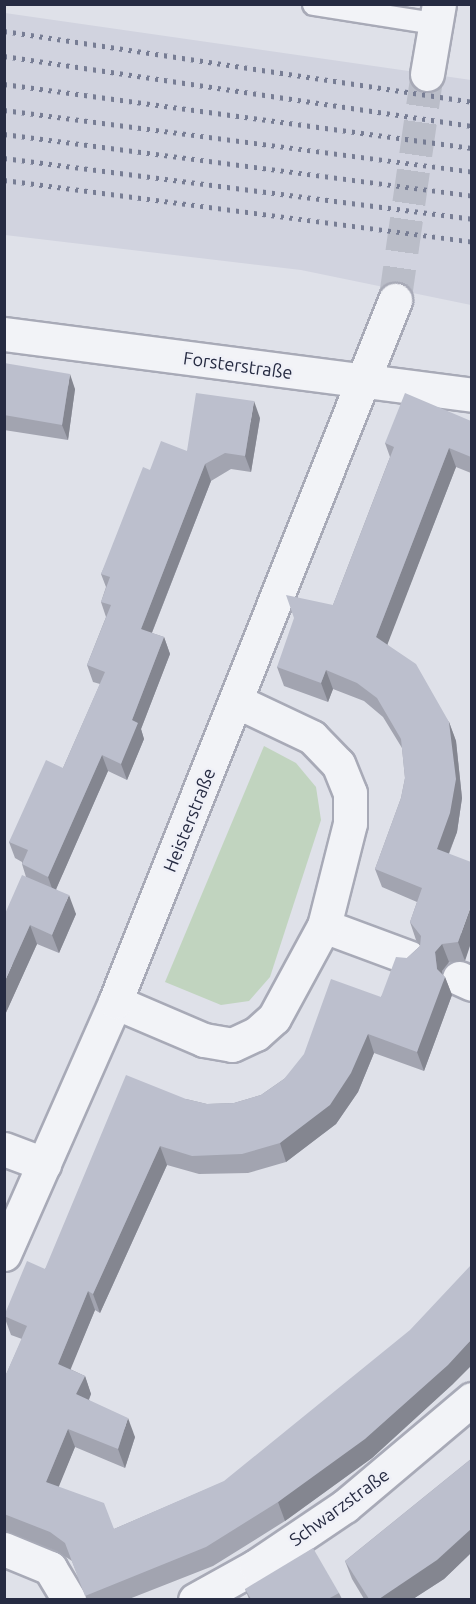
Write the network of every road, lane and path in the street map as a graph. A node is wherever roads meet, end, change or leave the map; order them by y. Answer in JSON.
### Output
{"nodes":[{"id":1,"x":313,"y":4,"type":"edge"},
{"id":2,"x":437,"y":14,"type":"edge"},
{"id":3,"x":427,"y":74,"type":"tunnel mouth"},
{"id":4,"x":395,"y":300,"type":"tunnel mouth"},
{"id":5,"x":4,"y":334,"type":"edge"},
{"id":6,"x":365,"y":382,"type":"junction"},
{"id":7,"x":471,"y":395,"type":"edge"},
{"id":8,"x":237,"y":702,"type":"junction"},
{"id":9,"x":324,"y":926,"type":"junction"},
{"id":10,"x":410,"y":958,"type":"edge"},
{"id":11,"x":115,"y":1002,"type":"junction"},
{"id":12,"x":4,"y":1149,"type":"edge"},
{"id":13,"x":44,"y":1164,"type":"junction"},
{"id":14,"x":4,"y":1254,"type":"edge"},
{"id":15,"x":471,"y":1399,"type":"edge"},
{"id":16,"x":4,"y":1549,"type":"edge"},
{"id":17,"x":69,"y":1599,"type":"edge"},
{"id":18,"x":195,"y":1599,"type":"edge"}],
"edges":[{"from":1,"to":2,"type":"lane"},
{"from":2,"to":3,"type":"street"},
{"from":4,"to":6,"type":"street","name":"Heisterstraße"},
{"from":5,"to":6,"type":"street","name":"Forsterstraße"},
{"from":6,"to":7,"type":"street","name":"Forsterstraße"},
{"from":6,"to":8,"type":"street","name":"Heisterstraße"},
{"from":8,"to":9,"type":"street"},
{"from":8,"to":11,"type":"street","name":"Heisterstraße"},
{"from":9,"to":10,"type":"street"},
{"from":9,"to":11,"type":"street"},
{"from":11,"to":13,"type":"street","name":"Heisterstraße"},
{"from":12,"to":13,"type":"street"},
{"from":13,"to":14,"type":"street","name":"Heisterstraße"},
{"from":15,"to":18,"type":"street","name":"Schwarzstraße"},
{"from":16,"to":17,"type":"street"}]}
